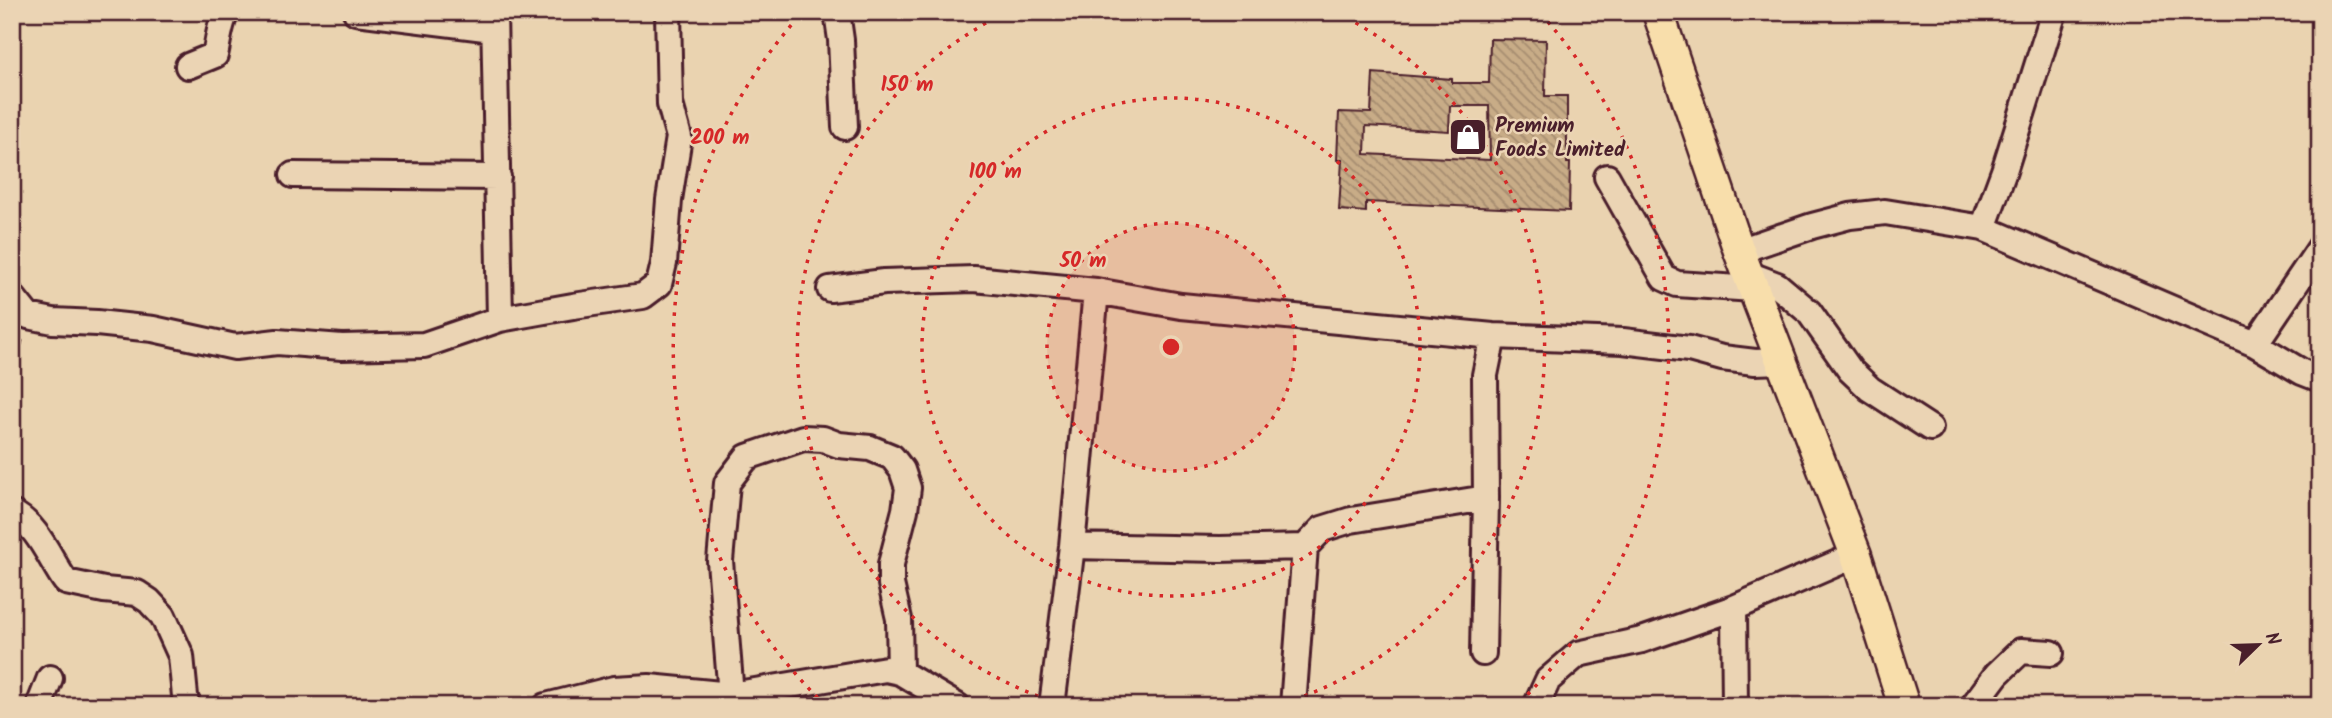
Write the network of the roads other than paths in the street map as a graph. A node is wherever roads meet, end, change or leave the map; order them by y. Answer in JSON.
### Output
{"nodes":[{"id":1,"x":227,"y":12,"type":"edge"},
{"id":2,"x":356,"y":12,"type":"edge"},
{"id":3,"x":668,"y":12,"type":"edge"},
{"id":4,"x":836,"y":12,"type":"edge"},
{"id":5,"x":1658,"y":12,"type":"edge"},
{"id":6,"x":2054,"y":12,"type":"edge"},
{"id":7,"x":493,"y":21,"type":"edge"},
{"id":8,"x":188,"y":66,"type":"dead end"},
{"id":9,"x":845,"y":127,"type":"dead end"},
{"id":10,"x":293,"y":175,"type":"dead end"},
{"id":11,"x":498,"y":177,"type":"junction"},
{"id":12,"x":1607,"y":177,"type":"dead end"},
{"id":13,"x":1983,"y":228,"type":"junction"},
{"id":14,"x":2320,"y":248,"type":"edge"},
{"id":15,"x":1747,"y":272,"type":"junction"},
{"id":16,"x":830,"y":289,"type":"dead end"},
{"id":17,"x":1096,"y":292,"type":"junction"},
{"id":18,"x":12,"y":296,"type":"edge"},
{"id":19,"x":500,"y":320,"type":"junction"},
{"id":20,"x":1493,"y":336,"type":"junction"},
{"id":21,"x":2255,"y":344,"type":"junction"},
{"id":22,"x":1782,"y":361,"type":"junction"},
{"id":23,"x":2320,"y":379,"type":"edge"},
{"id":24,"x":1930,"y":428,"type":"dead end"},
{"id":25,"x":1486,"y":498,"type":"junction"},
{"id":26,"x":12,"y":513,"type":"edge"},
{"id":27,"x":1072,"y":546,"type":"junction"},
{"id":28,"x":1304,"y":547,"type":"junction"},
{"id":29,"x":1856,"y":555,"type":"junction"},
{"id":30,"x":1734,"y":608,"type":"junction"},
{"id":31,"x":1483,"y":653,"type":"dead end"},
{"id":32,"x":2051,"y":653,"type":"dead end"},
{"id":33,"x":900,"y":672,"type":"junction"},
{"id":34,"x":50,"y":678,"type":"dead end"},
{"id":35,"x":731,"y":695,"type":"junction"},
{"id":36,"x":39,"y":706,"type":"edge"},
{"id":37,"x":186,"y":706,"type":"edge"},
{"id":38,"x":546,"y":706,"type":"edge"},
{"id":39,"x":957,"y":706,"type":"edge"},
{"id":40,"x":1052,"y":706,"type":"edge"},
{"id":41,"x":1293,"y":706,"type":"edge"},
{"id":42,"x":1536,"y":706,"type":"edge"},
{"id":43,"x":1735,"y":706,"type":"edge"},
{"id":44,"x":1904,"y":706,"type":"edge"},
{"id":45,"x":1973,"y":706,"type":"edge"}],
"edges":[{"from":1,"to":8,"type":"street"},
{"from":2,"to":7,"type":"street"},
{"from":3,"to":19,"type":"street"},
{"from":4,"to":9,"type":"street"},
{"from":5,"to":15,"type":"main road"},
{"from":6,"to":13,"type":"street"},
{"from":7,"to":11,"type":"street"},
{"from":10,"to":11,"type":"street"},
{"from":11,"to":19,"type":"street"},
{"from":12,"to":15,"type":"street"},
{"from":13,"to":15,"type":"street"},
{"from":13,"to":21,"type":"street"},
{"from":14,"to":21,"type":"street"},
{"from":15,"to":22,"type":"main road"},
{"from":15,"to":24,"type":"street"},
{"from":16,"to":17,"type":"street"},
{"from":17,"to":20,"type":"street"},
{"from":17,"to":27,"type":"street"},
{"from":18,"to":19,"type":"street"},
{"from":20,"to":22,"type":"street"},
{"from":20,"to":25,"type":"street"},
{"from":21,"to":23,"type":"street"},
{"from":22,"to":29,"type":"main road"},
{"from":25,"to":28,"type":"street"},
{"from":25,"to":31,"type":"street"},
{"from":26,"to":37,"type":"street"},
{"from":27,"to":28,"type":"street"},
{"from":27,"to":40,"type":"street"},
{"from":28,"to":41,"type":"street"},
{"from":29,"to":30,"type":"street"},
{"from":29,"to":44,"type":"main road"},
{"from":30,"to":42,"type":"street"},
{"from":30,"to":43,"type":"street"},
{"from":32,"to":45,"type":"street"},
{"from":33,"to":35,"type":"street"},
{"from":33,"to":35,"type":"street"},
{"from":33,"to":39,"type":"street"},
{"from":34,"to":36,"type":"street"},
{"from":35,"to":38,"type":"street"}]}
